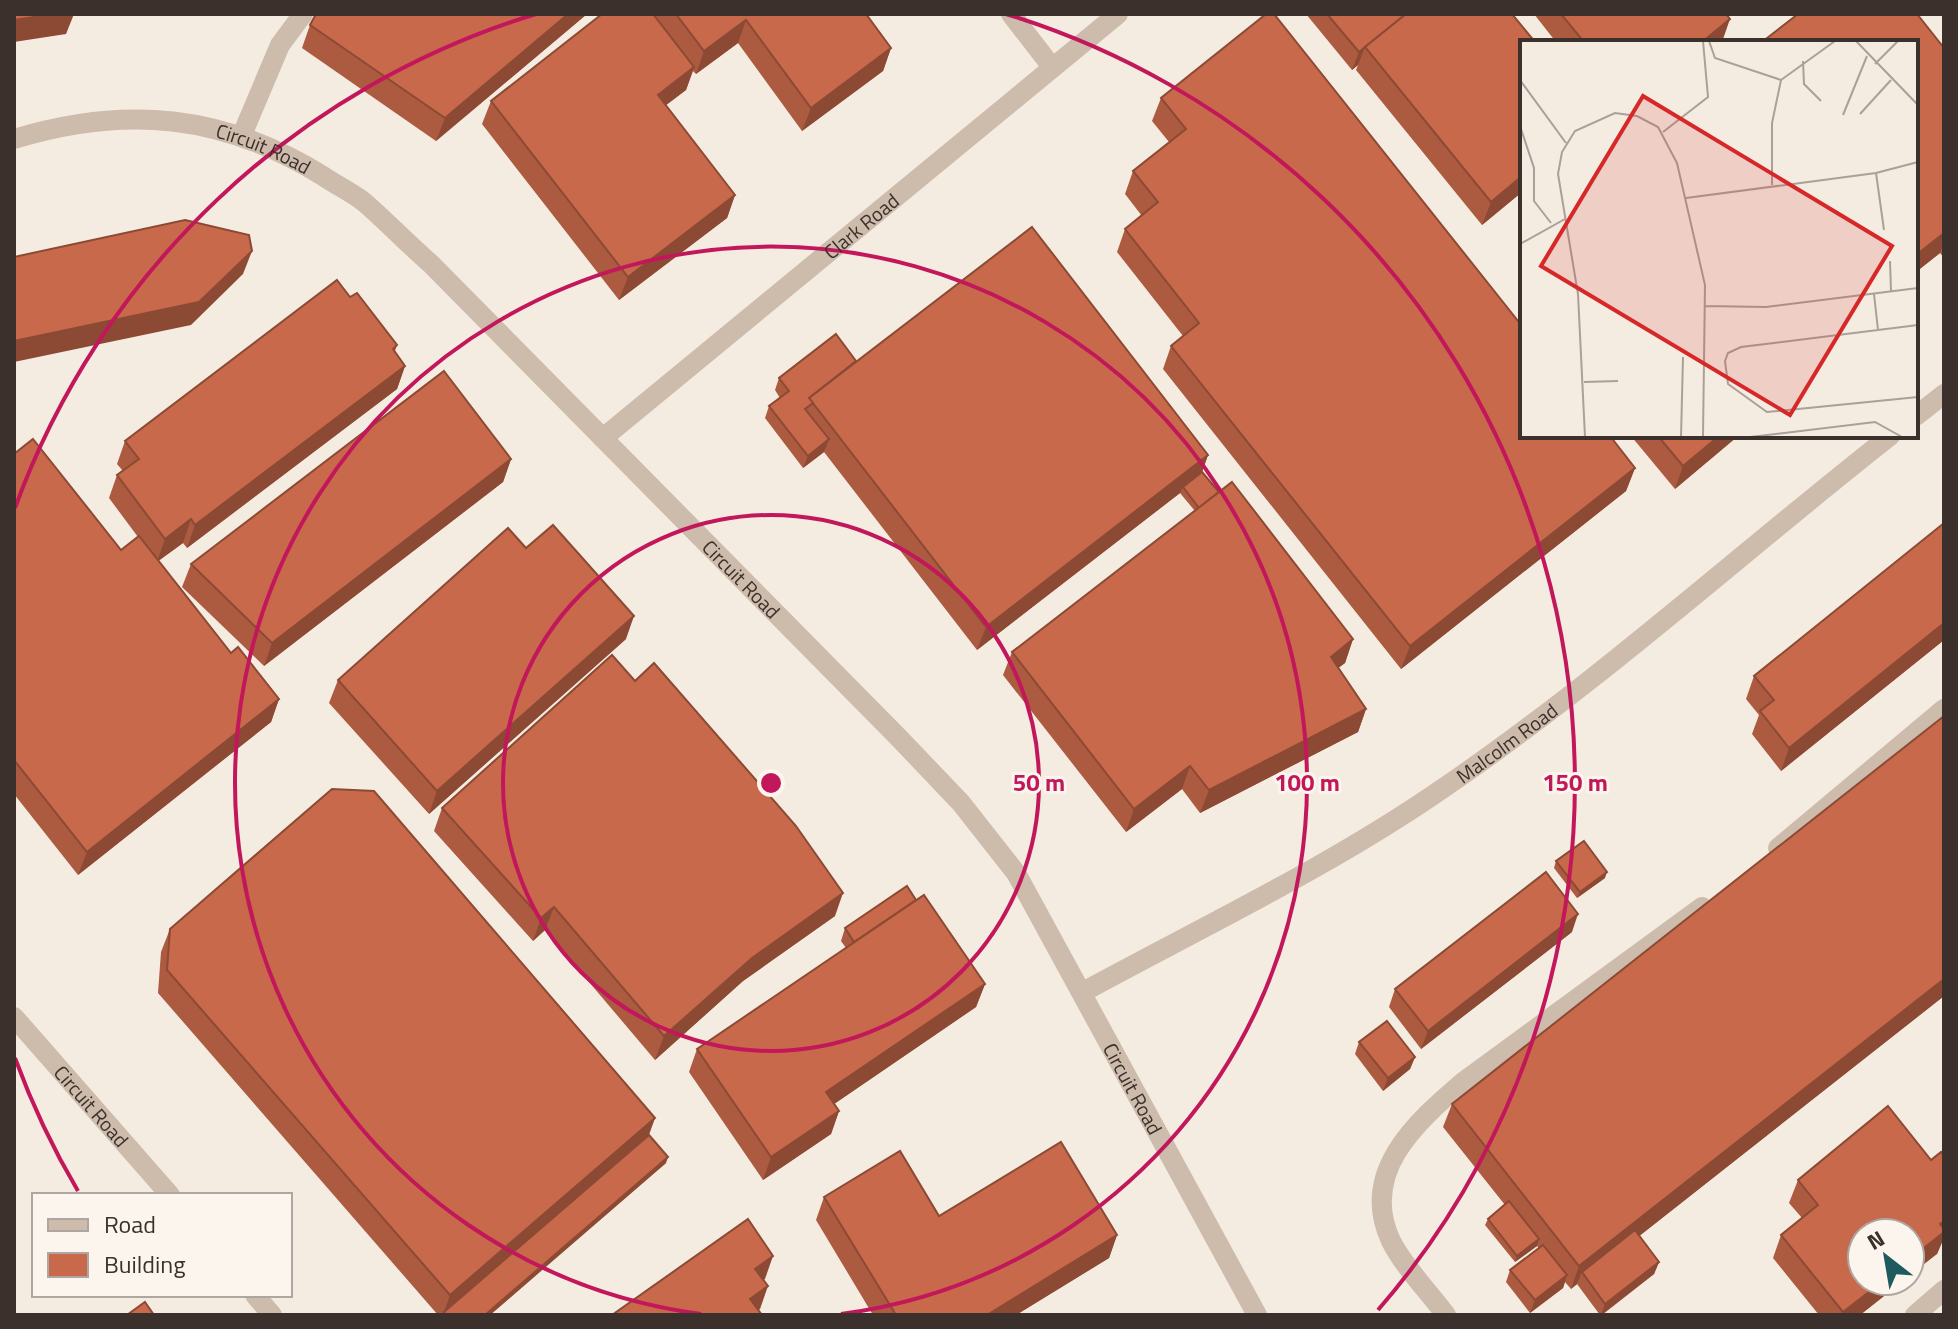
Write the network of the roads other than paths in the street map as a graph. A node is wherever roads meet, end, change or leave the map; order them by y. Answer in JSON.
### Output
{"nodes":[{"id":1,"x":303,"y":14,"type":"edge"},
{"id":2,"x":1011,"y":14,"type":"edge"},
{"id":3,"x":1118,"y":14,"type":"edge"},
{"id":4,"x":1052,"y":67,"type":"junction"},
{"id":5,"x":242,"y":135,"type":"junction"},
{"id":6,"x":14,"y":139,"type":"edge"},
{"id":7,"x":1944,"y":394,"type":"edge"},
{"id":8,"x":1918,"y":414,"type":"edge"},
{"id":9,"x":603,"y":438,"type":"junction"},
{"id":10,"x":1888,"y":438,"type":"edge"},
{"id":11,"x":1944,"y":709,"type":"edge"},
{"id":12,"x":1761,"y":861,"type":"edge"},
{"id":13,"x":1713,"y":900,"type":"edge"},
{"id":14,"x":1083,"y":992,"type":"junction"},
{"id":15,"x":14,"y":1017,"type":"edge"},
{"id":16,"x":168,"y":1193,"type":"edge"},
{"id":17,"x":1944,"y":1290,"type":"edge"},
{"id":18,"x":257,"y":1297,"type":"edge"},
{"id":19,"x":272,"y":1315,"type":"edge"},
{"id":20,"x":1257,"y":1315,"type":"edge"},
{"id":21,"x":1446,"y":1315,"type":"edge"},
{"id":22,"x":1915,"y":1315,"type":"edge"}],
"edges":[{"from":1,"to":5,"type":"lane"},
{"from":2,"to":4,"type":"lane"},
{"from":3,"to":4,"type":"lane","name":"Clark Road"},
{"from":4,"to":9,"type":"lane","name":"Clark Road"},
{"from":5,"to":6,"type":"lane","name":"Circuit Road"},
{"from":5,"to":9,"type":"lane","name":"Circuit Road"},
{"from":7,"to":8,"type":"lane"},
{"from":9,"to":14,"type":"lane","name":"Circuit Road"},
{"from":10,"to":14,"type":"lane","name":"Malcolm Road"},
{"from":11,"to":12,"type":"lane"},
{"from":13,"to":21,"type":"lane"},
{"from":14,"to":20,"type":"lane","name":"Circuit Road"},
{"from":15,"to":16,"type":"lane","name":"Circuit Road"},
{"from":17,"to":22,"type":"lane"},
{"from":18,"to":19,"type":"lane"}]}
